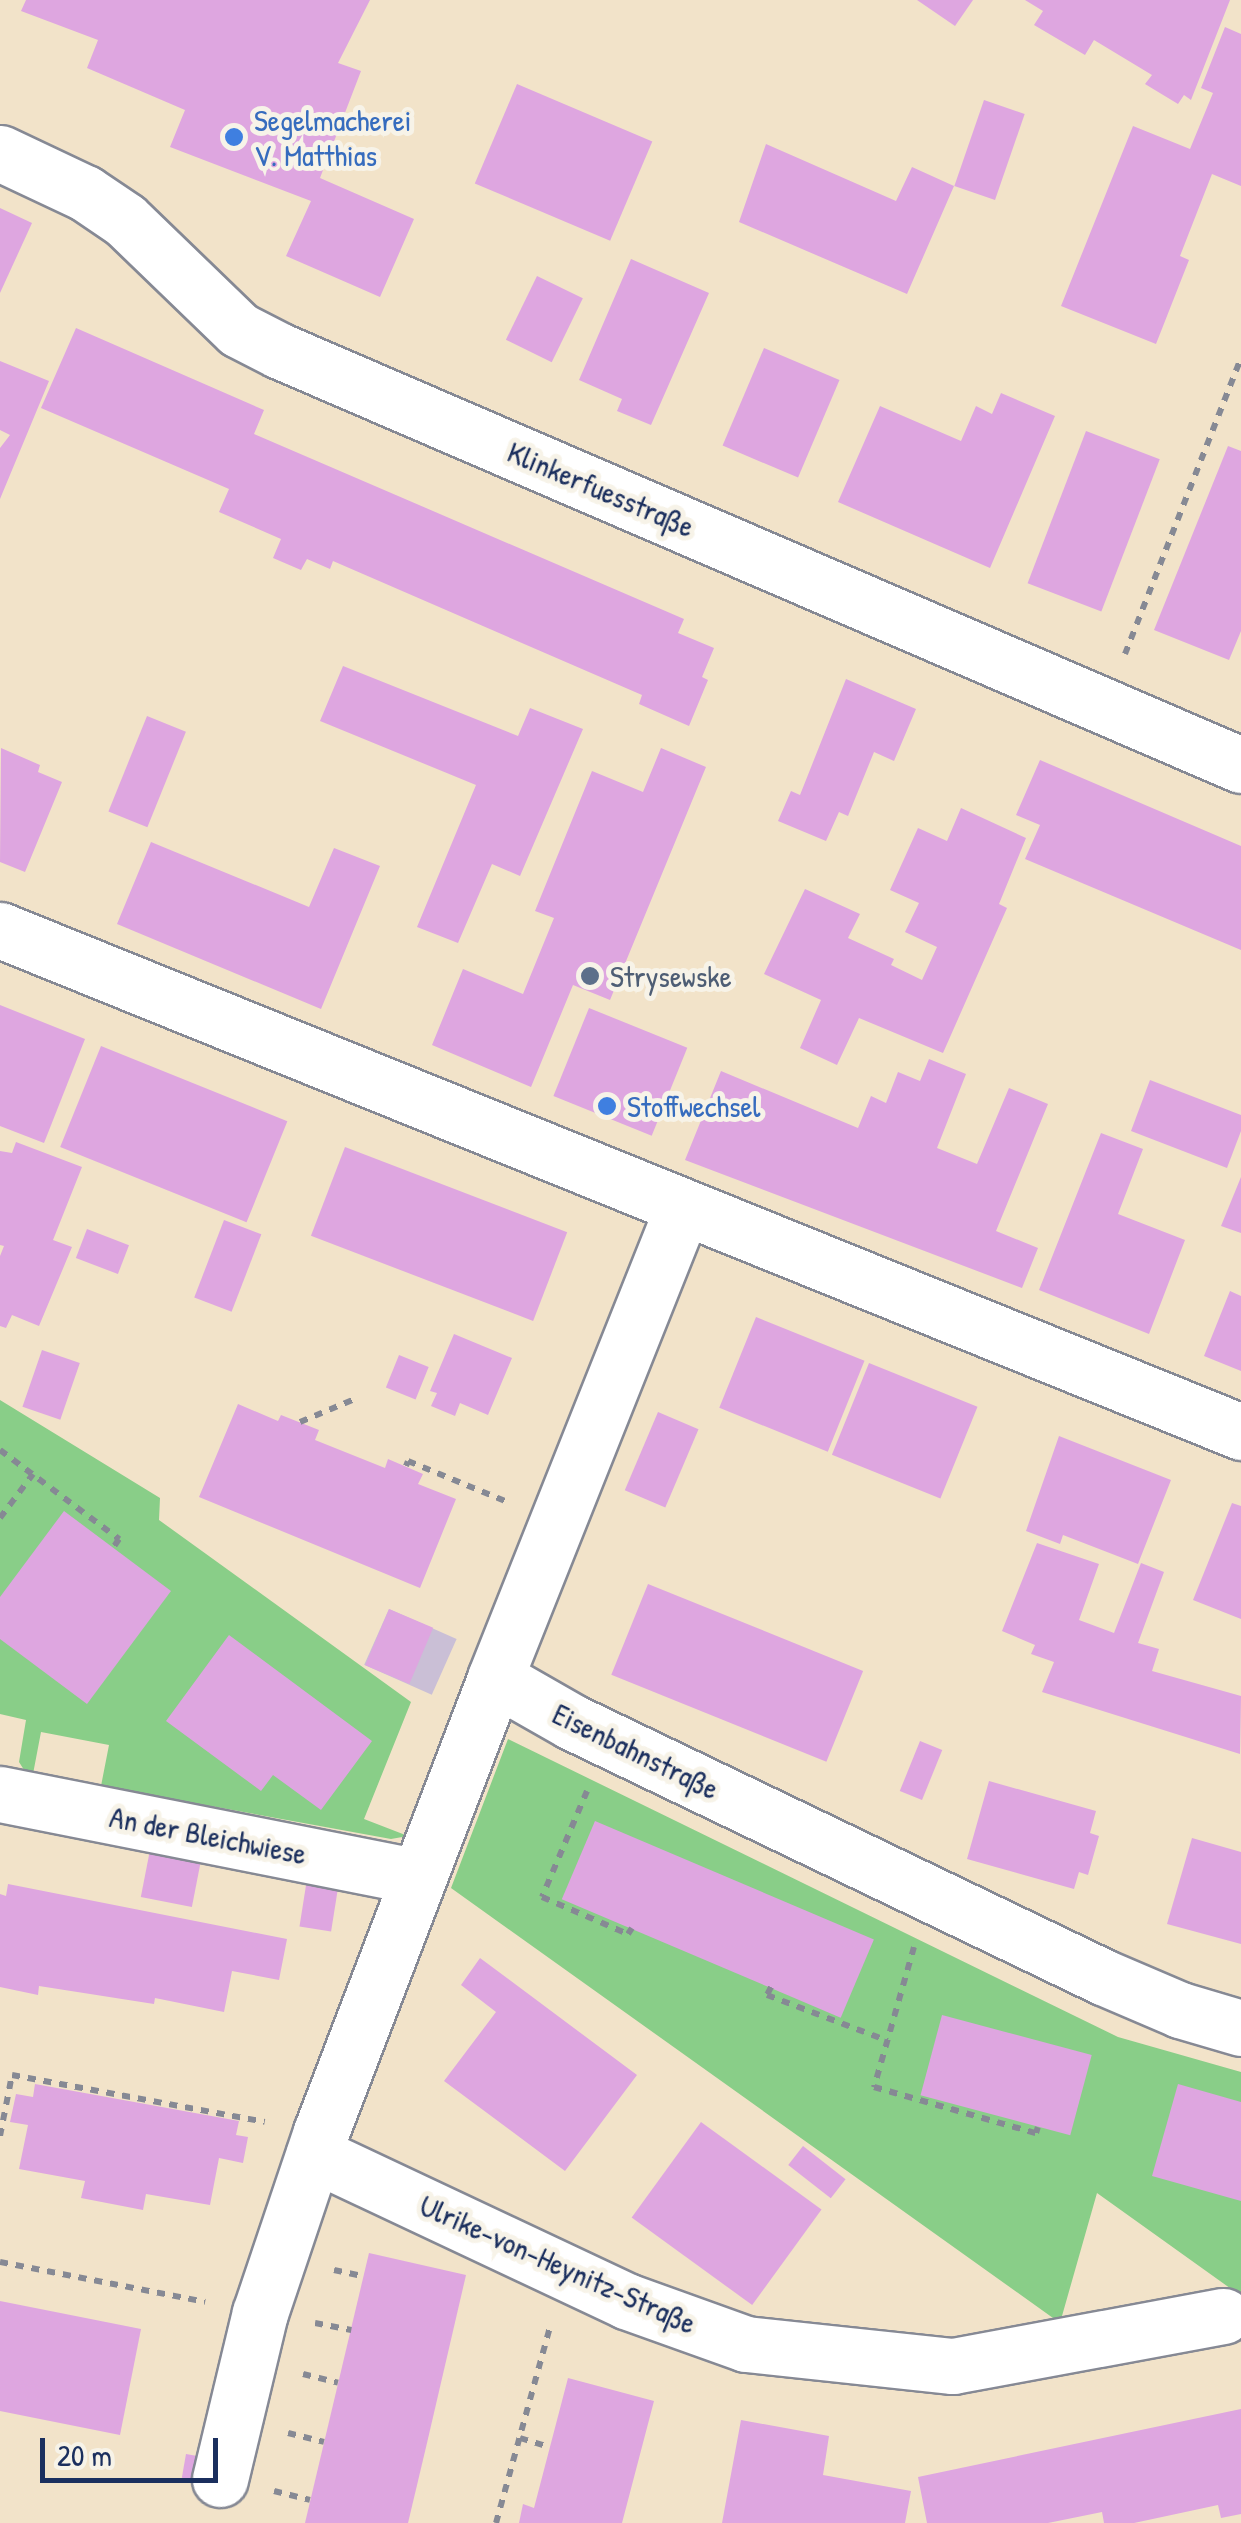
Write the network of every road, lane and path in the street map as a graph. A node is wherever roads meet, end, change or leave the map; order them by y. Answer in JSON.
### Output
{"nodes":[{"id":1,"x":0,"y":153,"type":"edge"},
{"id":2,"x":1241,"y":358,"type":"edge"},
{"id":3,"x":1105,"y":706,"type":"junction"},
{"id":4,"x":1241,"y":765,"type":"edge"},
{"id":5,"x":0,"y":930,"type":"edge"},
{"id":6,"x":683,"y":1207,"type":"junction"},
{"id":7,"x":354,"y":1399,"type":"dead end"},
{"id":8,"x":300,"y":1422,"type":"dead end"},
{"id":9,"x":1241,"y":1432,"type":"edge"},
{"id":10,"x":0,"y":1450,"type":"edge"},
{"id":11,"x":406,"y":1466,"type":"dead end"},
{"id":12,"x":33,"y":1474,"type":"junction"},
{"id":13,"x":0,"y":1518,"type":"edge"},
{"id":14,"x":557,"y":1522,"type":"junction"},
{"id":15,"x":113,"y":1548,"type":"dead end"},
{"id":16,"x":495,"y":1678,"type":"junction"},
{"id":17,"x":609,"y":1740,"type":"junction"},
{"id":18,"x":0,"y":1794,"type":"edge"},
{"id":19,"x":416,"y":1876,"type":"junction"},
{"id":20,"x":929,"y":1893,"type":"junction"},
{"id":21,"x":632,"y":1928,"type":"dead end"},
{"id":22,"x":770,"y":1987,"type":"dead end"},
{"id":23,"x":1241,"y":2028,"type":"edge"},
{"id":24,"x":888,"y":2041,"type":"junction"},
{"id":25,"x":1038,"y":2127,"type":"dead end"},
{"id":26,"x":0,"y":2136,"type":"edge"},
{"id":27,"x":318,"y":2143,"type":"junction"},
{"id":28,"x":0,"y":2262,"type":"edge"},
{"id":29,"x":566,"y":2273,"type":"junction"},
{"id":30,"x":260,"y":2313,"type":"junction"},
{"id":31,"x":1224,"y":2316,"type":"dead end"},
{"id":32,"x":520,"y":2438,"type":"junction"},
{"id":33,"x":550,"y":2447,"type":"dead end"},
{"id":34,"x":220,"y":2478,"type":"dead end"},
{"id":35,"x":496,"y":2523,"type":"edge"}],
"edges":[{"from":1,"to":3,"type":"street","name":"Klinkerfuesstraße"},
{"from":2,"to":3,"type":"path"},
{"from":3,"to":4,"type":"street","name":"Klinkerfuesstraße"},
{"from":5,"to":6,"type":"street"},
{"from":6,"to":9,"type":"street"},
{"from":6,"to":14,"type":"street"},
{"from":7,"to":8,"type":"path"},
{"from":10,"to":12,"type":"path"},
{"from":11,"to":14,"type":"path"},
{"from":12,"to":13,"type":"path"},
{"from":12,"to":15,"type":"path"},
{"from":14,"to":16,"type":"street"},
{"from":16,"to":17,"type":"street","name":"Eisenbahnstraße"},
{"from":16,"to":19,"type":"street"},
{"from":17,"to":20,"type":"street","name":"Eisenbahnstraße"},
{"from":17,"to":21,"type":"path"},
{"from":18,"to":19,"type":"street","name":"An der Bleichwiese"},
{"from":19,"to":27,"type":"street"},
{"from":20,"to":23,"type":"street","name":"Eisenbahnstraße"},
{"from":20,"to":24,"type":"path"},
{"from":22,"to":24,"type":"path"},
{"from":24,"to":25,"type":"path"},
{"from":26,"to":27,"type":"path"},
{"from":27,"to":29,"type":"street","name":"Ulrike-von-Heynitz-Straße"},
{"from":27,"to":30,"type":"street"},
{"from":28,"to":30,"type":"path"},
{"from":29,"to":31,"type":"street","name":"Ulrike-von-Heynitz-Straße"},
{"from":29,"to":32,"type":"path"},
{"from":30,"to":34,"type":"street"},
{"from":32,"to":33,"type":"path"},
{"from":32,"to":35,"type":"path"}]}
